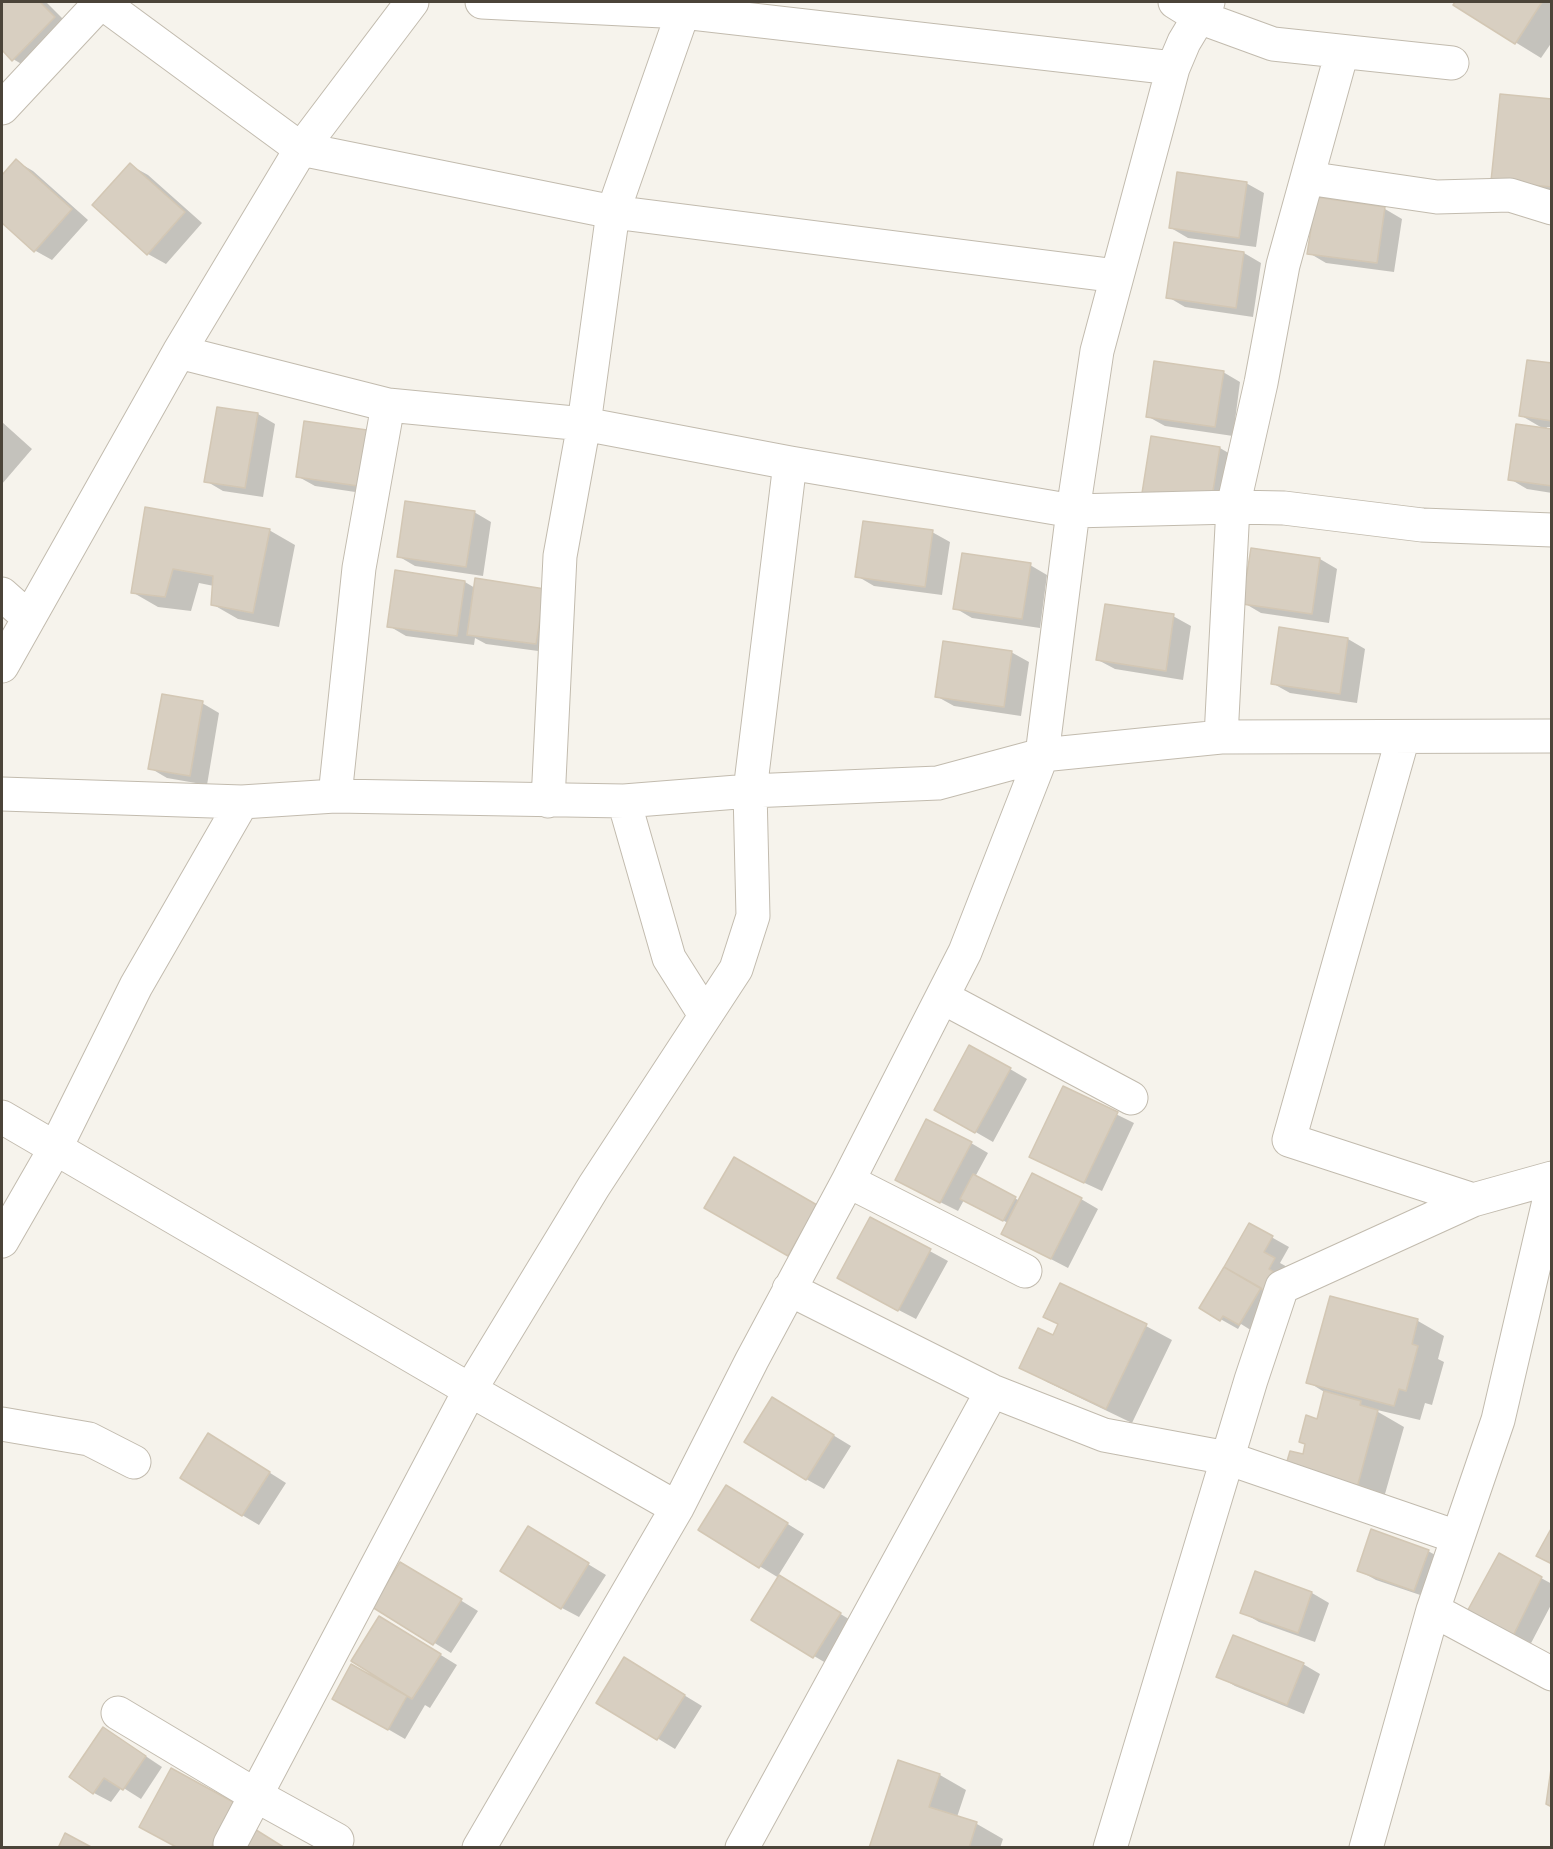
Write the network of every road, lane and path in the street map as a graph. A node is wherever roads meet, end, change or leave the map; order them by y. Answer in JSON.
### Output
{"nodes":[{"id":1,"x":101,"y":2,"type":"edge"},
{"id":2,"x":412,"y":2,"type":"edge"},
{"id":3,"x":482,"y":2,"type":"edge"},
{"id":4,"x":683,"y":7,"type":"edge"},
{"id":5,"x":1194,"y":7,"type":"edge"},
{"id":6,"x":1342,"y":52,"type":"junction"},
{"id":7,"x":1452,"y":63,"type":"dead end"},
{"id":8,"x":1173,"y":68,"type":"junction"},
{"id":9,"x":2,"y":108,"type":"edge"},
{"id":10,"x":301,"y":149,"type":"junction"},
{"id":11,"x":1307,"y":178,"type":"junction"},
{"id":12,"x":1551,"y":208,"type":"edge"},
{"id":13,"x":613,"y":212,"type":"junction"},
{"id":14,"x":1117,"y":276,"type":"junction"},
{"id":15,"x":180,"y":352,"type":"junction"},
{"id":16,"x":388,"y":405,"type":"junction"},
{"id":17,"x":584,"y":424,"type":"junction"},
{"id":18,"x":790,"y":462,"type":"junction"},
{"id":19,"x":1233,"y":507,"type":"junction"},
{"id":20,"x":1073,"y":511,"type":"junction"},
{"id":21,"x":1551,"y":530,"type":"edge"},
{"id":22,"x":2,"y":594,"type":"edge"},
{"id":23,"x":29,"y":618,"type":"junction"},
{"id":24,"x":2,"y":666,"type":"edge"},
{"id":25,"x":1551,"y":736,"type":"edge"},
{"id":26,"x":1221,"y":737,"type":"junction"},
{"id":27,"x":1404,"y":737,"type":"junction"},
{"id":28,"x":1042,"y":755,"type":"junction"},
{"id":29,"x":750,"y":791,"type":"junction"},
{"id":30,"x":2,"y":794,"type":"edge"},
{"id":31,"x":335,"y":795,"type":"junction"},
{"id":32,"x":548,"y":801,"type":"junction"},
{"id":33,"x":624,"y":801,"type":"junction"},
{"id":34,"x":242,"y":802,"type":"junction"},
{"id":35,"x":942,"y":997,"type":"junction"},
{"id":36,"x":705,"y":1015,"type":"junction"},
{"id":37,"x":1131,"y":1098,"type":"dead end"},
{"id":38,"x":2,"y":1117,"type":"edge"},
{"id":39,"x":55,"y":1149,"type":"junction"},
{"id":40,"x":1551,"y":1178,"type":"edge"},
{"id":41,"x":848,"y":1181,"type":"junction"},
{"id":42,"x":1551,"y":1188,"type":"edge"},
{"id":43,"x":1473,"y":1200,"type":"junction"},
{"id":44,"x":2,"y":1240,"type":"edge"},
{"id":45,"x":1025,"y":1271,"type":"dead end"},
{"id":46,"x":789,"y":1289,"type":"junction"},
{"id":47,"x":470,"y":1390,"type":"junction"},
{"id":48,"x":992,"y":1391,"type":"junction"},
{"id":49,"x":2,"y":1424,"type":"edge"},
{"id":50,"x":1227,"y":1458,"type":"junction"},
{"id":51,"x":134,"y":1462,"type":"dead end"},
{"id":52,"x":677,"y":1508,"type":"junction"},
{"id":53,"x":1457,"y":1537,"type":"junction"},
{"id":54,"x":1433,"y":1610,"type":"junction"},
{"id":55,"x":1551,"y":1674,"type":"edge"},
{"id":56,"x":118,"y":1713,"type":"dead end"},
{"id":57,"x":257,"y":1796,"type":"junction"},
{"id":58,"x":337,"y":1840,"type":"dead end"},
{"id":59,"x":230,"y":1844,"type":"dead end"},
{"id":60,"x":479,"y":1848,"type":"edge"},
{"id":61,"x":742,"y":1848,"type":"edge"},
{"id":62,"x":1110,"y":1848,"type":"edge"},
{"id":63,"x":1365,"y":1848,"type":"edge"}],
"edges":[{"from":1,"to":9,"type":"street"},
{"from":1,"to":10,"type":"street"},
{"from":2,"to":10,"type":"street"},
{"from":3,"to":4,"type":"street"},
{"from":4,"to":8,"type":"street"},
{"from":4,"to":13,"type":"street"},
{"from":5,"to":6,"type":"street"},
{"from":5,"to":8,"type":"street"},
{"from":6,"to":7,"type":"street"},
{"from":6,"to":11,"type":"street"},
{"from":8,"to":14,"type":"street"},
{"from":10,"to":13,"type":"street"},
{"from":10,"to":15,"type":"street"},
{"from":11,"to":12,"type":"street"},
{"from":11,"to":19,"type":"street"},
{"from":13,"to":14,"type":"street"},
{"from":13,"to":17,"type":"street"},
{"from":14,"to":20,"type":"street"},
{"from":15,"to":16,"type":"street"},
{"from":15,"to":23,"type":"street"},
{"from":16,"to":17,"type":"street"},
{"from":16,"to":31,"type":"street"},
{"from":17,"to":18,"type":"street"},
{"from":17,"to":32,"type":"street"},
{"from":18,"to":20,"type":"street"},
{"from":18,"to":29,"type":"street"},
{"from":19,"to":20,"type":"street"},
{"from":19,"to":21,"type":"street"},
{"from":19,"to":26,"type":"street"},
{"from":20,"to":28,"type":"street"},
{"from":22,"to":23,"type":"street"},
{"from":23,"to":24,"type":"street"},
{"from":25,"to":27,"type":"street"},
{"from":26,"to":27,"type":"street"},
{"from":26,"to":28,"type":"street"},
{"from":27,"to":43,"type":"street"},
{"from":28,"to":29,"type":"street"},
{"from":28,"to":35,"type":"street"},
{"from":29,"to":33,"type":"street"},
{"from":29,"to":36,"type":"street"},
{"from":30,"to":34,"type":"street"},
{"from":31,"to":32,"type":"street"},
{"from":31,"to":34,"type":"street"},
{"from":32,"to":33,"type":"street"},
{"from":33,"to":36,"type":"street"},
{"from":34,"to":39,"type":"street"},
{"from":35,"to":37,"type":"street"},
{"from":35,"to":41,"type":"street"},
{"from":36,"to":47,"type":"street"},
{"from":38,"to":39,"type":"street"},
{"from":39,"to":44,"type":"street"},
{"from":39,"to":47,"type":"street"},
{"from":40,"to":43,"type":"street"},
{"from":41,"to":45,"type":"street"},
{"from":41,"to":46,"type":"street"},
{"from":42,"to":53,"type":"street"},
{"from":43,"to":50,"type":"street"},
{"from":46,"to":48,"type":"street"},
{"from":46,"to":52,"type":"street"},
{"from":47,"to":52,"type":"street"},
{"from":47,"to":57,"type":"street"},
{"from":48,"to":50,"type":"street"},
{"from":48,"to":61,"type":"street"},
{"from":49,"to":51,"type":"street"},
{"from":50,"to":53,"type":"street"},
{"from":50,"to":62,"type":"street"},
{"from":52,"to":60,"type":"street"},
{"from":53,"to":54,"type":"street"},
{"from":54,"to":55,"type":"street"},
{"from":54,"to":63,"type":"street"},
{"from":56,"to":57,"type":"street"},
{"from":57,"to":58,"type":"street"},
{"from":57,"to":59,"type":"street"}]}
